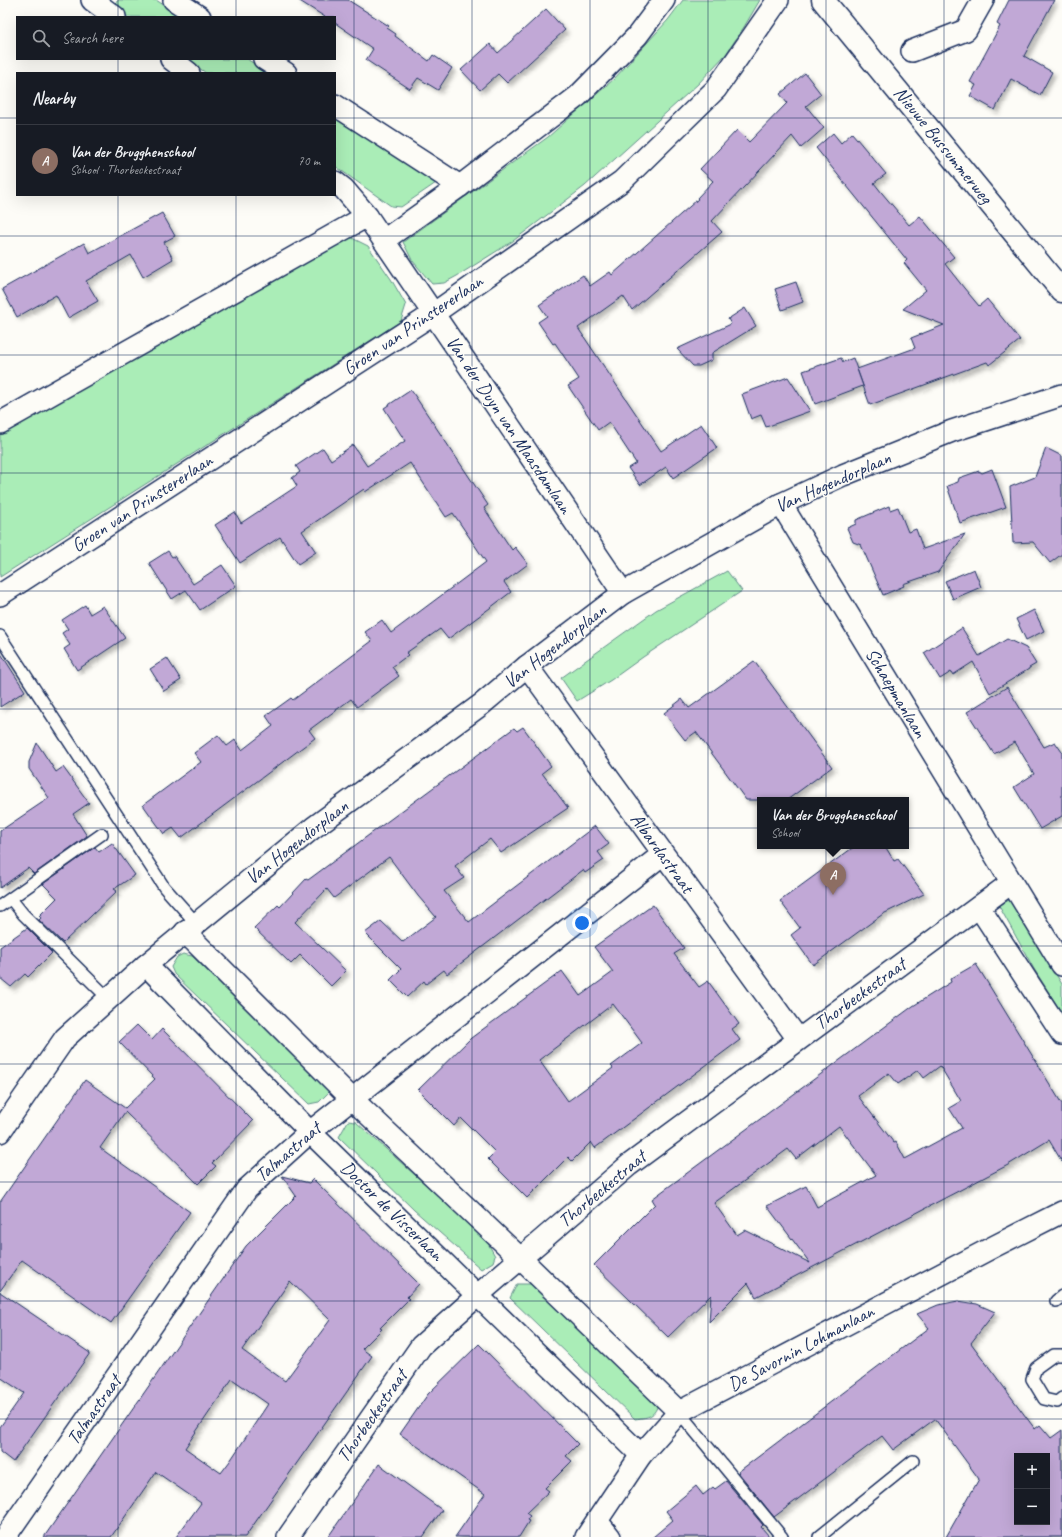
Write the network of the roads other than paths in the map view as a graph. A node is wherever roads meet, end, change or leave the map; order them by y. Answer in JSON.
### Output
{"nodes":[{"id":1,"x":174,"y":0,"type":"edge"},
{"id":2,"x":664,"y":0,"type":"edge"},
{"id":3,"x":778,"y":0,"type":"edge"},
{"id":4,"x":823,"y":0,"type":"edge"},
{"id":5,"x":983,"y":0,"type":"edge"},
{"id":6,"x":96,"y":1,"type":"edge"},
{"id":7,"x":114,"y":16,"type":"edge"},
{"id":8,"x":198,"y":16,"type":"edge"},
{"id":9,"x":912,"y":51,"type":"dead end"},
{"id":10,"x":172,"y":60,"type":"edge"},
{"id":11,"x":266,"y":60,"type":"edge"},
{"id":12,"x":188,"y":72,"type":"edge"},
{"id":13,"x":284,"y":72,"type":"edge"},
{"id":14,"x":336,"y":106,"type":"edge"},
{"id":15,"x":336,"y":183,"type":"edge"},
{"id":16,"x":460,"y":186,"type":"junction"},
{"id":17,"x":367,"y":216,"type":"junction"},
{"id":18,"x":384,"y":240,"type":"junction"},
{"id":19,"x":1062,"y":291,"type":"edge"},
{"id":20,"x":433,"y":314,"type":"junction"},
{"id":21,"x":1062,"y":395,"type":"edge"},
{"id":22,"x":0,"y":423,"type":"edge"},
{"id":23,"x":782,"y":504,"type":"junction"},
{"id":24,"x":623,"y":593,"type":"junction"},
{"id":25,"x":0,"y":595,"type":"edge"},
{"id":26,"x":0,"y":636,"type":"edge"},
{"id":27,"x":527,"y":666,"type":"junction"},
{"id":28,"x":102,"y":834,"type":"dead end"},
{"id":29,"x":663,"y":854,"type":"junction"},
{"id":30,"x":1011,"y":883,"type":"junction"},
{"id":31,"x":11,"y":899,"type":"junction"},
{"id":32,"x":0,"y":906,"type":"edge"},
{"id":33,"x":979,"y":906,"type":"junction"},
{"id":34,"x":190,"y":927,"type":"junction"},
{"id":35,"x":146,"y":965,"type":"junction"},
{"id":36,"x":1062,"y":965,"type":"edge"},
{"id":37,"x":109,"y":999,"type":"junction"},
{"id":38,"x":1062,"y":1034,"type":"edge"},
{"id":39,"x":798,"y":1039,"type":"junction"},
{"id":40,"x":352,"y":1099,"type":"junction"},
{"id":41,"x":0,"y":1132,"type":"edge"},
{"id":42,"x":310,"y":1132,"type":"junction"},
{"id":43,"x":1062,"y":1212,"type":"edge"},
{"id":44,"x":520,"y":1258,"type":"junction"},
{"id":45,"x":478,"y":1295,"type":"junction"},
{"id":46,"x":1062,"y":1355,"type":"edge"},
{"id":47,"x":1062,"y":1398,"type":"edge"},
{"id":48,"x":679,"y":1412,"type":"junction"},
{"id":49,"x":641,"y":1455,"type":"junction"},
{"id":50,"x":913,"y":1461,"type":"dead end"},
{"id":51,"x":592,"y":1529,"type":"edge"},
{"id":52,"x":5,"y":1537,"type":"edge"},
{"id":53,"x":288,"y":1537,"type":"edge"},
{"id":54,"x":610,"y":1537,"type":"edge"},
{"id":55,"x":782,"y":1537,"type":"edge"},
{"id":56,"x":819,"y":1537,"type":"edge"}],
"edges":[{"from":1,"to":8,"type":"street"},
{"from":2,"to":16,"type":"street"},
{"from":3,"to":20,"type":"street","name":"Groen van Prinstererlaan"},
{"from":4,"to":19,"type":"main road","name":"Nieuwe Bussummerweg"},
{"from":5,"to":9,"type":"street"},
{"from":6,"to":7,"type":"street"},
{"from":10,"to":12,"type":"street"},
{"from":11,"to":13,"type":"street"},
{"from":14,"to":16,"type":"street"},
{"from":15,"to":17,"type":"street","name":"Van der Duyn van Maasdamlaan"},
{"from":16,"to":18,"type":"street"},
{"from":17,"to":18,"type":"street","name":"Van der Duyn van Maasdamlaan"},
{"from":17,"to":22,"type":"street"},
{"from":18,"to":20,"type":"street","name":"Van der Duyn van Maasdamlaan"},
{"from":20,"to":24,"type":"street","name":"Van der Duyn van Maasdamlaan"},
{"from":20,"to":25,"type":"street","name":"Groen van Prinstererlaan"},
{"from":21,"to":23,"type":"street","name":"Van Hogendorplaan"},
{"from":23,"to":24,"type":"street","name":"Van Hogendorplaan"},
{"from":23,"to":30,"type":"street","name":"Schaepmanlaan"},
{"from":24,"to":27,"type":"street","name":"Van Hogendorplaan"},
{"from":26,"to":34,"type":"lane"},
{"from":27,"to":29,"type":"street","name":"Albardastraat"},
{"from":27,"to":34,"type":"street","name":"Van Hogendorplaan"},
{"from":28,"to":31,"type":"lane"},
{"from":29,"to":39,"type":"street","name":"Albardastraat"},
{"from":29,"to":40,"type":"street","name":"Talmastraat"},
{"from":30,"to":33,"type":"street"},
{"from":30,"to":36,"type":"street","name":"Schaepmanlaan"},
{"from":31,"to":32,"type":"lane"},
{"from":31,"to":37,"type":"lane"},
{"from":33,"to":38,"type":"street"},
{"from":33,"to":39,"type":"street","name":"Thorbeckestraat"},
{"from":34,"to":35,"type":"street","name":"Van Hogendorplaan"},
{"from":34,"to":40,"type":"street"},
{"from":35,"to":37,"type":"street","name":"Van Hogendorplaan"},
{"from":35,"to":42,"type":"street","name":"Doctor de Visserlaan"},
{"from":37,"to":41,"type":"street","name":"Van Hogendorplaan"},
{"from":39,"to":44,"type":"street","name":"Thorbeckestraat"},
{"from":40,"to":42,"type":"street","name":"Talmastraat"},
{"from":40,"to":44,"type":"street"},
{"from":42,"to":45,"type":"street","name":"Doctor de Visserlaan"},
{"from":42,"to":52,"type":"street","name":"Talmastraat"},
{"from":43,"to":48,"type":"street","name":"De Savornin Lohmanlaan"},
{"from":44,"to":45,"type":"street","name":"Thorbeckestraat"},
{"from":44,"to":48,"type":"street"},
{"from":45,"to":49,"type":"street","name":"Doctor de Visserlaan"},
{"from":45,"to":53,"type":"street","name":"Thorbeckestraat"},
{"from":46,"to":47,"type":"lane"},
{"from":48,"to":49,"type":"street","name":"De Savornin Lohmanlaan"},
{"from":48,"to":55,"type":"lane"},
{"from":49,"to":51,"type":"street","name":"De Savornin Lohmanlaan"},
{"from":50,"to":56,"type":"lane"},
{"from":51,"to":54,"type":"street"}]}
